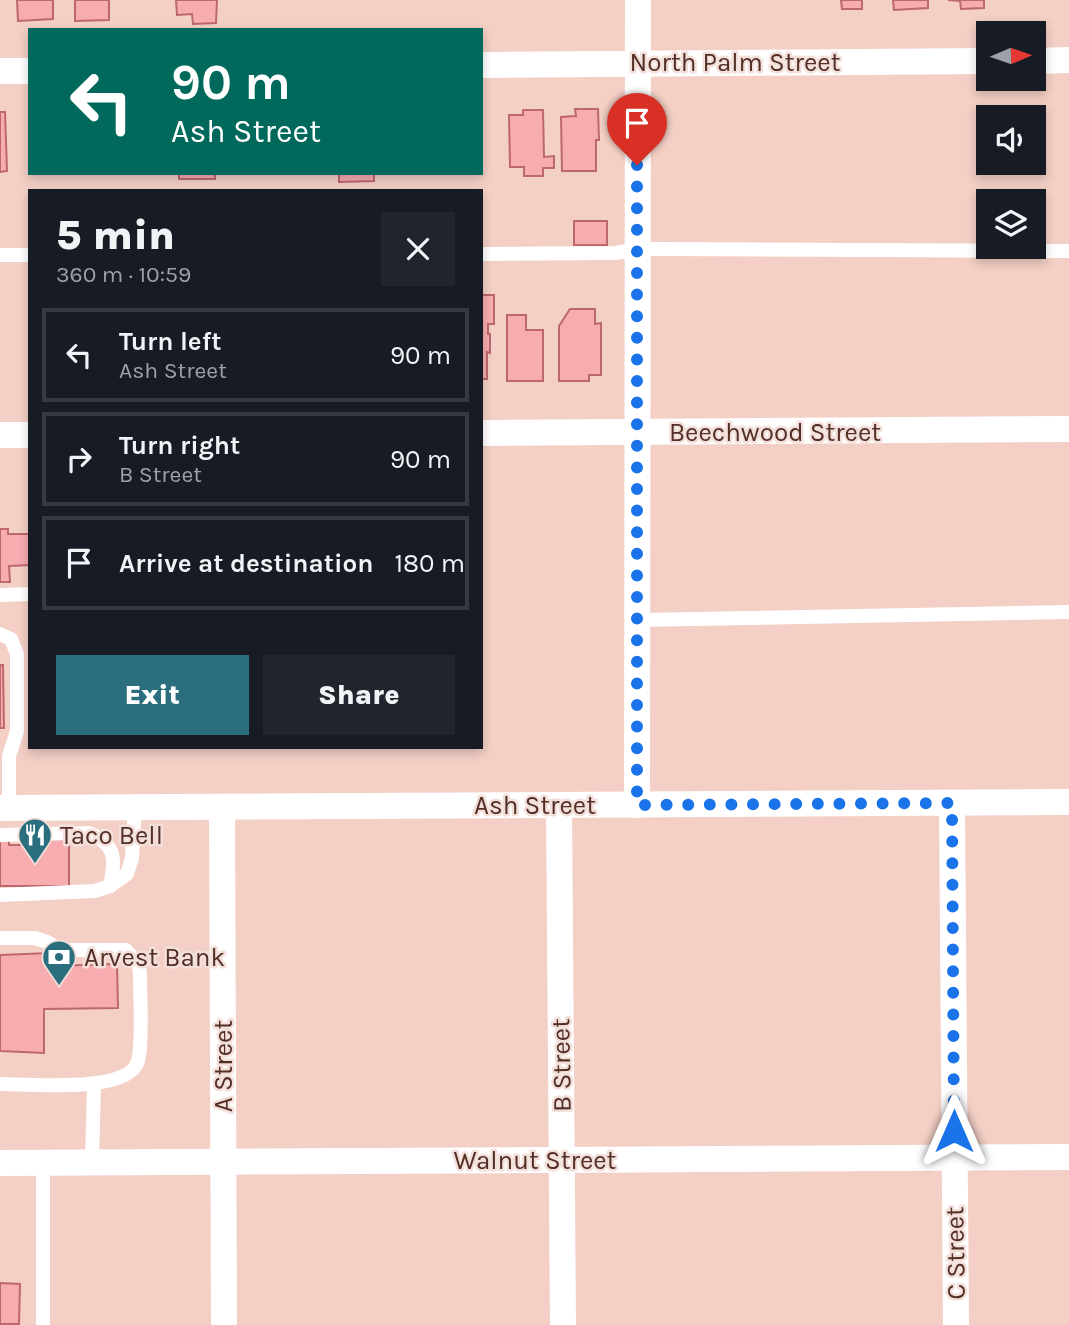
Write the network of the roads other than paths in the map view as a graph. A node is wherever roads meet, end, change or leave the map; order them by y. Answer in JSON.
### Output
{"nodes":[{"id":1,"x":638,"y":0,"type":"edge"},
{"id":2,"x":1069,"y":60,"type":"edge"},
{"id":3,"x":976,"y":61,"type":"edge"},
{"id":4,"x":1046,"y":61,"type":"edge"},
{"id":5,"x":637,"y":63,"type":"junction"},
{"id":6,"x":483,"y":65,"type":"edge"},
{"id":7,"x":0,"y":71,"type":"edge"},
{"id":8,"x":28,"y":71,"type":"edge"},
{"id":9,"x":637,"y":249,"type":"junction"},
{"id":10,"x":1069,"y":251,"type":"edge"},
{"id":11,"x":483,"y":254,"type":"edge"},
{"id":12,"x":0,"y":255,"type":"edge"},
{"id":13,"x":28,"y":255,"type":"edge"},
{"id":14,"x":1069,"y":429,"type":"edge"},
{"id":15,"x":483,"y":433,"type":"edge"},
{"id":16,"x":636,"y":433,"type":"junction"},
{"id":17,"x":0,"y":435,"type":"edge"},
{"id":18,"x":28,"y":435,"type":"edge"},
{"id":19,"x":28,"y":594,"type":"edge"},
{"id":20,"x":0,"y":595,"type":"edge"},
{"id":21,"x":1069,"y":612,"type":"edge"},
{"id":22,"x":637,"y":620,"type":"junction"},
{"id":23,"x":0,"y":634,"type":"edge"},
{"id":24,"x":1069,"y":802,"type":"edge"},
{"id":25,"x":952,"y":803,"type":"junction"},
{"id":26,"x":559,"y":805,"type":"junction"},
{"id":27,"x":637,"y":805,"type":"junction"},
{"id":28,"x":135,"y":807,"type":"junction"},
{"id":29,"x":222,"y":807,"type":"junction"},
{"id":30,"x":4,"y":808,"type":"edge"},
{"id":31,"x":0,"y":835,"type":"edge"},
{"id":32,"x":110,"y":886,"type":"junction"},
{"id":33,"x":0,"y":895,"type":"edge"},
{"id":34,"x":0,"y":938,"type":"edge"},
{"id":35,"x":0,"y":1084,"type":"edge"},
{"id":36,"x":94,"y":1085,"type":"junction"},
{"id":37,"x":1069,"y":1157,"type":"edge"},
{"id":38,"x":954,"y":1159,"type":"junction"},
{"id":39,"x":562,"y":1160,"type":"junction"},
{"id":40,"x":223,"y":1162,"type":"junction"},
{"id":41,"x":0,"y":1163,"type":"edge"},
{"id":42,"x":43,"y":1163,"type":"junction"},
{"id":43,"x":93,"y":1163,"type":"junction"},
{"id":44,"x":43,"y":1325,"type":"edge"},
{"id":45,"x":224,"y":1325,"type":"edge"},
{"id":46,"x":563,"y":1325,"type":"edge"},
{"id":47,"x":956,"y":1325,"type":"edge"}],
"edges":[{"from":1,"to":5,"type":"street"},
{"from":2,"to":4,"type":"street"},
{"from":3,"to":5,"type":"street","name":"North Palm Street"},
{"from":5,"to":6,"type":"street","name":"North Palm Street"},
{"from":5,"to":9,"type":"street"},
{"from":7,"to":8,"type":"street"},
{"from":9,"to":10,"type":"lane"},
{"from":9,"to":11,"type":"lane"},
{"from":9,"to":16,"type":"street"},
{"from":12,"to":13,"type":"lane"},
{"from":14,"to":16,"type":"street","name":"Beechwood Street"},
{"from":15,"to":16,"type":"street","name":"Beechwood Street"},
{"from":16,"to":22,"type":"street"},
{"from":17,"to":18,"type":"street"},
{"from":19,"to":20,"type":"lane"},
{"from":21,"to":22,"type":"lane"},
{"from":22,"to":27,"type":"street"},
{"from":23,"to":30,"type":"lane"},
{"from":24,"to":25,"type":"street","name":"Ash Street"},
{"from":25,"to":27,"type":"street","name":"Ash Street"},
{"from":25,"to":38,"type":"street","name":"C Street"},
{"from":26,"to":27,"type":"street","name":"Ash Street"},
{"from":26,"to":29,"type":"street","name":"Ash Street"},
{"from":26,"to":39,"type":"street","name":"B Street"},
{"from":28,"to":29,"type":"street","name":"Ash Street"},
{"from":28,"to":30,"type":"street","name":"Ash Street"},
{"from":28,"to":32,"type":"lane"},
{"from":29,"to":40,"type":"street","name":"A Street"},
{"from":31,"to":32,"type":"lane"},
{"from":32,"to":33,"type":"lane"},
{"from":34,"to":36,"type":"lane"},
{"from":35,"to":36,"type":"lane"},
{"from":36,"to":43,"type":"lane"},
{"from":37,"to":38,"type":"street","name":"Walnut Street"},
{"from":38,"to":39,"type":"street","name":"Walnut Street"},
{"from":38,"to":47,"type":"street","name":"C Street"},
{"from":39,"to":40,"type":"street","name":"Walnut Street"},
{"from":39,"to":46,"type":"street","name":"B Street"},
{"from":40,"to":43,"type":"street","name":"Walnut Street"},
{"from":40,"to":45,"type":"street","name":"A Street"},
{"from":41,"to":42,"type":"street","name":"Walnut Street"},
{"from":42,"to":43,"type":"street","name":"Walnut Street"},
{"from":42,"to":44,"type":"lane"}]}
